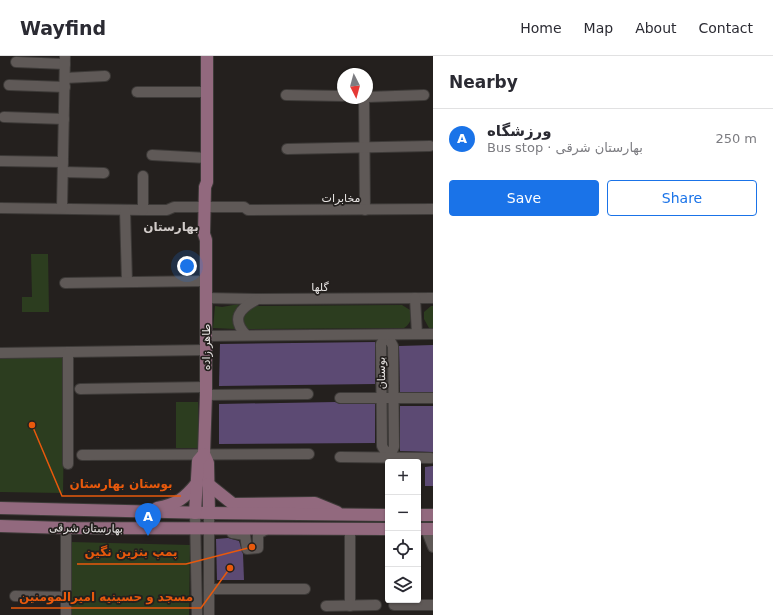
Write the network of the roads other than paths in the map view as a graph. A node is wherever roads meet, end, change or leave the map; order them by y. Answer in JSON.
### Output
{"nodes":[{"id":1,"x":208,"y":56,"type":"edge"},
{"id":2,"x":65,"y":60,"type":"edge"},
{"id":3,"x":16,"y":62,"type":"dead end"},
{"id":4,"x":105,"y":76,"type":"dead end"},
{"id":5,"x":65,"y":83,"type":"junction"},
{"id":6,"x":9,"y":85,"type":"dead end"},
{"id":7,"x":137,"y":92,"type":"dead end"},
{"id":8,"x":207,"y":92,"type":"junction"},
{"id":9,"x":286,"y":95,"type":"dead end"},
{"id":10,"x":424,"y":95,"type":"dead end"},
{"id":11,"x":337,"y":96,"type":"edge"},
{"id":12,"x":373,"y":97,"type":"edge"},
{"id":13,"x":364,"y":104,"type":"edge"},
{"id":14,"x":4,"y":117,"type":"dead end"},
{"id":15,"x":64,"y":119,"type":"junction"},
{"id":16,"x":430,"y":146,"type":"dead end"},
{"id":17,"x":364,"y":147,"type":"junction"},
{"id":18,"x":287,"y":149,"type":"dead end"},
{"id":19,"x":152,"y":155,"type":"dead end"},
{"id":20,"x":207,"y":158,"type":"junction"},
{"id":21,"x":0,"y":161,"type":"edge"},
{"id":22,"x":63,"y":167,"type":"junction"},
{"id":23,"x":104,"y":173,"type":"dead end"},
{"id":24,"x":144,"y":176,"type":"dead end"},
{"id":25,"x":0,"y":208,"type":"edge"},
{"id":26,"x":62,"y":208,"type":"junction"},
{"id":27,"x":433,"y":209,"type":"edge"},
{"id":28,"x":125,"y":210,"type":"junction"},
{"id":29,"x":143,"y":210,"type":"junction"},
{"id":30,"x":208,"y":210,"type":"junction"},
{"id":31,"x":365,"y":210,"type":"junction"},
{"id":32,"x":206,"y":281,"type":"junction"},
{"id":33,"x":127,"y":282,"type":"junction"},
{"id":34,"x":65,"y":283,"type":"dead end"},
{"id":35,"x":206,"y":298,"type":"junction"},
{"id":36,"x":415,"y":298,"type":"junction"},
{"id":37,"x":433,"y":298,"type":"edge"},
{"id":38,"x":258,"y":299,"type":"junction"},
{"id":39,"x":417,"y":334,"type":"junction"},
{"id":40,"x":433,"y":334,"type":"edge"},
{"id":41,"x":246,"y":335,"type":"junction"},
{"id":42,"x":387,"y":335,"type":"junction"},
{"id":43,"x":206,"y":336,"type":"junction"},
{"id":44,"x":206,"y":350,"type":"junction"},
{"id":45,"x":0,"y":353,"type":"edge"},
{"id":46,"x":68,"y":353,"type":"junction"},
{"id":47,"x":80,"y":389,"type":"dead end"},
{"id":48,"x":206,"y":391,"type":"junction"},
{"id":49,"x":308,"y":394,"type":"dead end"},
{"id":50,"x":381,"y":397,"type":"junction"},
{"id":51,"x":394,"y":397,"type":"junction"},
{"id":52,"x":340,"y":398,"type":"dead end"},
{"id":53,"x":433,"y":398,"type":"edge"},
{"id":54,"x":394,"y":431,"type":"junction"},
{"id":55,"x":382,"y":432,"type":"junction"},
{"id":56,"x":204,"y":454,"type":"junction"},
{"id":57,"x":309,"y":454,"type":"dead end"},
{"id":58,"x":82,"y":455,"type":"dead end"},
{"id":59,"x":340,"y":457,"type":"dead end"},
{"id":60,"x":389,"y":458,"type":"junction"},
{"id":61,"x":431,"y":458,"type":"dead end"},
{"id":62,"x":68,"y":464,"type":"dead end"},
{"id":63,"x":202,"y":484,"type":"junction"},
{"id":64,"x":0,"y":508,"type":"edge"},
{"id":65,"x":139,"y":512,"type":"junction"},
{"id":66,"x":195,"y":513,"type":"junction"},
{"id":67,"x":209,"y":513,"type":"junction"},
{"id":68,"x":344,"y":515,"type":"junction"},
{"id":69,"x":385,"y":515,"type":"edge"},
{"id":70,"x":421,"y":515,"type":"edge"},
{"id":71,"x":433,"y":515,"type":"edge"},
{"id":72,"x":0,"y":526,"type":"edge"},
{"id":73,"x":66,"y":528,"type":"junction"},
{"id":74,"x":195,"y":528,"type":"junction"},
{"id":75,"x":209,"y":528,"type":"junction"},
{"id":76,"x":267,"y":529,"type":"junction"},
{"id":77,"x":350,"y":529,"type":"junction"},
{"id":78,"x":385,"y":529,"type":"edge"},
{"id":79,"x":426,"y":529,"type":"edge"},
{"id":80,"x":209,"y":545,"type":"junction"},
{"id":81,"x":433,"y":547,"type":"edge"},
{"id":82,"x":209,"y":589,"type":"junction"},
{"id":83,"x":305,"y":589,"type":"dead end"},
{"id":84,"x":15,"y":596,"type":"dead end"},
{"id":85,"x":66,"y":597,"type":"junction"},
{"id":86,"x":376,"y":605,"type":"dead end"},
{"id":87,"x":433,"y":605,"type":"edge"},
{"id":88,"x":326,"y":606,"type":"dead end"},
{"id":89,"x":350,"y":606,"type":"junction"},
{"id":90,"x":394,"y":606,"type":"dead end"},
{"id":91,"x":66,"y":615,"type":"edge"},
{"id":92,"x":197,"y":615,"type":"edge"},
{"id":93,"x":209,"y":615,"type":"edge"}],
"edges":[{"from":1,"to":8,"type":"main road","name":"طاهر زاده"},
{"from":2,"to":3,"type":"street"},
{"from":2,"to":5,"type":"street"},
{"from":4,"to":5,"type":"street"},
{"from":5,"to":6,"type":"street"},
{"from":5,"to":15,"type":"street"},
{"from":7,"to":8,"type":"street"},
{"from":8,"to":20,"type":"main road","name":"طاهر زاده"},
{"from":9,"to":11,"type":"street"},
{"from":10,"to":12,"type":"street"},
{"from":13,"to":17,"type":"street"},
{"from":14,"to":15,"type":"street"},
{"from":15,"to":22,"type":"street"},
{"from":16,"to":17,"type":"street"},
{"from":17,"to":18,"type":"street"},
{"from":17,"to":31,"type":"street"},
{"from":19,"to":20,"type":"street"},
{"from":20,"to":30,"type":"main road","name":"طاهر زاده"},
{"from":21,"to":22,"type":"street"},
{"from":22,"to":23,"type":"street"},
{"from":22,"to":26,"type":"street"},
{"from":24,"to":29,"type":"street"},
{"from":25,"to":26,"type":"street","name":"مخابرات"},
{"from":26,"to":28,"type":"street","name":"مخابرات"},
{"from":27,"to":31,"type":"street","name":"مخابرات"},
{"from":28,"to":29,"type":"street","name":"مخابرات"},
{"from":28,"to":33,"type":"street"},
{"from":29,"to":30,"type":"street","name":"مخابرات"},
{"from":30,"to":31,"type":"street","name":"مخابرات"},
{"from":30,"to":32,"type":"main road","name":"طاهر زاده"},
{"from":32,"to":33,"type":"street"},
{"from":32,"to":35,"type":"main road","name":"طاهر زاده"},
{"from":33,"to":34,"type":"street"},
{"from":35,"to":38,"type":"street","name":"گلها"},
{"from":35,"to":43,"type":"main road","name":"طاهر زاده"},
{"from":36,"to":37,"type":"street","name":"گلها"},
{"from":36,"to":38,"type":"street","name":"گلها"},
{"from":36,"to":39,"type":"street"},
{"from":38,"to":41,"type":"street"},
{"from":39,"to":40,"type":"street"},
{"from":39,"to":42,"type":"street"},
{"from":41,"to":42,"type":"street"},
{"from":41,"to":43,"type":"street"},
{"from":42,"to":50,"type":"street","name":"بوستان"},
{"from":42,"to":51,"type":"street","name":"بوستان"},
{"from":43,"to":44,"type":"main road","name":"طاهر زاده"},
{"from":44,"to":46,"type":"street"},
{"from":44,"to":48,"type":"main road","name":"طاهر زاده"},
{"from":45,"to":46,"type":"street"},
{"from":46,"to":62,"type":"street"},
{"from":47,"to":48,"type":"street"},
{"from":48,"to":49,"type":"street"},
{"from":48,"to":56,"type":"main road","name":"طاهر زاده"},
{"from":50,"to":51,"type":"street"},
{"from":50,"to":52,"type":"street"},
{"from":50,"to":55,"type":"street","name":"بوستان"},
{"from":51,"to":53,"type":"street"},
{"from":51,"to":54,"type":"street","name":"بوستان"},
{"from":54,"to":55,"type":"street"},
{"from":54,"to":60,"type":"street","name":"بوستان"},
{"from":55,"to":60,"type":"street","name":"بوستان"},
{"from":56,"to":57,"type":"street"},
{"from":56,"to":58,"type":"street"},
{"from":56,"to":63,"type":"main road","name":"طاهر زاده"},
{"from":59,"to":60,"type":"street"},
{"from":60,"to":61,"type":"street"},
{"from":63,"to":65,"type":"main road"},
{"from":63,"to":66,"type":"main road","name":"طاهر زاده"},
{"from":63,"to":67,"type":"main road","name":"طاهر زاده"},
{"from":63,"to":68,"type":"main road"},
{"from":64,"to":65,"type":"main road","name":"بهارستان شرقی"},
{"from":65,"to":66,"type":"main road","name":"بهارستان شرقی"},
{"from":66,"to":67,"type":"main road"},
{"from":66,"to":74,"type":"street"},
{"from":67,"to":68,"type":"main road"},
{"from":67,"to":75,"type":"street"},
{"from":68,"to":69,"type":"main road"},
{"from":70,"to":71,"type":"main road"},
{"from":72,"to":73,"type":"main road","name":"بهارستان شرقی"},
{"from":73,"to":74,"type":"main road","name":"بهارستان شرقی"},
{"from":73,"to":85,"type":"street"},
{"from":74,"to":75,"type":"main road"},
{"from":74,"to":92,"type":"street"},
{"from":75,"to":76,"type":"main road"},
{"from":75,"to":80,"type":"street"},
{"from":76,"to":77,"type":"main road"},
{"from":76,"to":80,"type":"street"},
{"from":77,"to":78,"type":"main road"},
{"from":77,"to":89,"type":"street"},
{"from":79,"to":81,"type":"street"},
{"from":80,"to":82,"type":"street"},
{"from":82,"to":83,"type":"street"},
{"from":82,"to":93,"type":"street"},
{"from":84,"to":85,"type":"street"},
{"from":85,"to":91,"type":"street"},
{"from":86,"to":89,"type":"street"},
{"from":87,"to":90,"type":"street"},
{"from":88,"to":89,"type":"street"}]}
